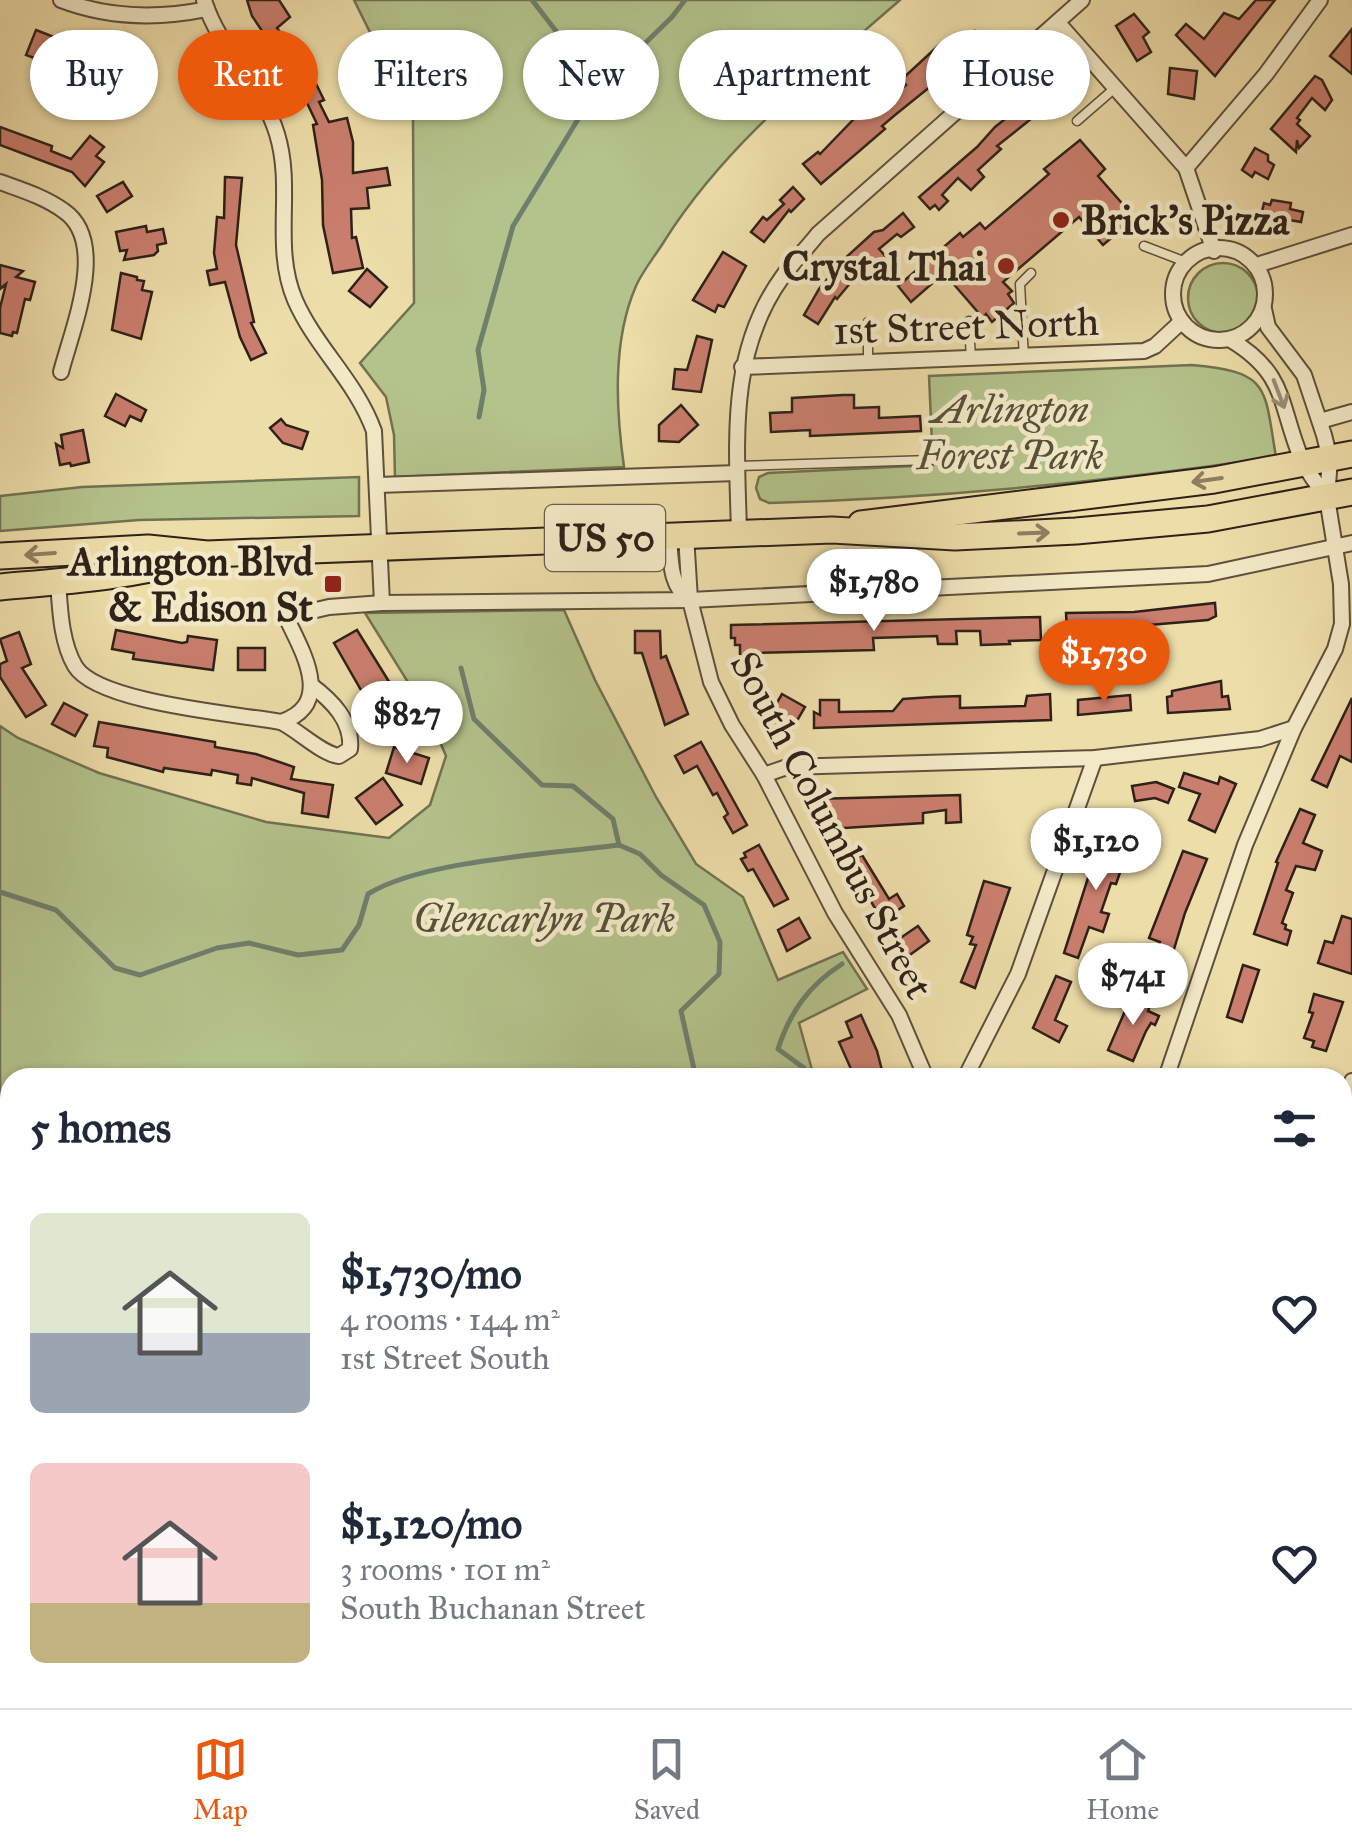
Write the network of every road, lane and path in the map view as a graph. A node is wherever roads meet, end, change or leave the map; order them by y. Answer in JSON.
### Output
{"nodes":[{"id":1,"x":61,"y":0,"type":"edge"},
{"id":2,"x":1082,"y":0,"type":"edge"},
{"id":3,"x":1320,"y":0,"type":"edge"},
{"id":4,"x":206,"y":5,"type":"edge"},
{"id":5,"x":1059,"y":24,"type":"junction"},
{"id":6,"x":1115,"y":88,"type":"junction"},
{"id":7,"x":1077,"y":122,"type":"dead end"},
{"id":8,"x":1186,"y":168,"type":"junction"},
{"id":9,"x":0,"y":182,"type":"edge"},
{"id":10,"x":1352,"y":236,"type":"edge"},
{"id":11,"x":1144,"y":246,"type":"dead end"},
{"id":12,"x":1214,"y":251,"type":"junction"},
{"id":13,"x":1186,"y":262,"type":"junction"},
{"id":14,"x":1257,"y":265,"type":"junction"},
{"id":15,"x":1031,"y":273,"type":"dead end"},
{"id":16,"x":1264,"y":309,"type":"junction"},
{"id":17,"x":969,"y":321,"type":"dead end"},
{"id":18,"x":1182,"y":321,"type":"junction"},
{"id":19,"x":868,"y":322,"type":"dead end"},
{"id":20,"x":1232,"y":340,"type":"junction"},
{"id":21,"x":1024,"y":358,"type":"junction"},
{"id":22,"x":971,"y":360,"type":"junction"},
{"id":23,"x":868,"y":363,"type":"junction"},
{"id":24,"x":742,"y":367,"type":"junction"},
{"id":25,"x":61,"y":372,"type":"dead end"},
{"id":26,"x":1352,"y":412,"type":"edge"},
{"id":27,"x":1320,"y":420,"type":"junction"},
{"id":28,"x":1341,"y":457,"type":"edge"},
{"id":29,"x":931,"y":460,"type":"dead end"},
{"id":30,"x":1303,"y":464,"type":"junction"},
{"id":31,"x":737,"y":470,"type":"junction"},
{"id":32,"x":378,"y":485,"type":"junction"},
{"id":33,"x":1340,"y":495,"type":"edge"},
{"id":34,"x":832,"y":530,"type":"junction"},
{"id":35,"x":739,"y":533,"type":"junction"},
{"id":36,"x":678,"y":535,"type":"junction"},
{"id":37,"x":1352,"y":544,"type":"edge"},
{"id":38,"x":379,"y":546,"type":"junction"},
{"id":39,"x":1336,"y":546,"type":"junction"},
{"id":40,"x":208,"y":554,"type":"junction"},
{"id":41,"x":0,"y":556,"type":"edge"},
{"id":42,"x":58,"y":582,"type":"junction"},
{"id":43,"x":0,"y":586,"type":"edge"},
{"id":44,"x":690,"y":600,"type":"junction"},
{"id":45,"x":382,"y":603,"type":"junction"},
{"id":46,"x":311,"y":685,"type":"junction"},
{"id":47,"x":281,"y":722,"type":"junction"},
{"id":48,"x":1294,"y":728,"type":"junction"},
{"id":49,"x":1095,"y":758,"type":"junction"},
{"id":50,"x":764,"y":775,"type":"junction"},
{"id":51,"x":922,"y":1068,"type":"edge"},
{"id":52,"x":970,"y":1068,"type":"edge"},
{"id":53,"x":1169,"y":1068,"type":"edge"}],
"edges":[{"from":1,"to":4,"type":"street"},
{"from":2,"to":5,"type":"street"},
{"from":3,"to":8,"type":"street"},
{"from":4,"to":32,"type":"street"},
{"from":5,"to":6,"type":"street"},
{"from":5,"to":24,"type":"street"},
{"from":6,"to":7,"type":"lane"},
{"from":6,"to":8,"type":"street"},
{"from":8,"to":12,"type":"street"},
{"from":9,"to":25,"type":"street"},
{"from":10,"to":14,"type":"street"},
{"from":11,"to":13,"type":"lane"},
{"from":12,"to":13,"type":"street"},
{"from":12,"to":14,"type":"street"},
{"from":13,"to":18,"type":"street"},
{"from":14,"to":16,"type":"street"},
{"from":15,"to":21,"type":"lane"},
{"from":16,"to":20,"type":"street"},
{"from":16,"to":27,"type":"street"},
{"from":17,"to":22,"type":"lane"},
{"from":18,"to":20,"type":"street"},
{"from":18,"to":21,"type":"street","name":"1st Street North"},
{"from":19,"to":23,"type":"lane"},
{"from":20,"to":30,"type":"street","one_way":true},
{"from":21,"to":22,"type":"street","name":"1st Street North"},
{"from":22,"to":23,"type":"street","name":"1st Street North"},
{"from":23,"to":24,"type":"street","name":"1st Street North"},
{"from":24,"to":31,"type":"street"},
{"from":26,"to":27,"type":"street"},
{"from":27,"to":28,"type":"street"},
{"from":28,"to":30,"type":"highway","number":"US 50"},
{"from":28,"to":33,"type":"street"},
{"from":29,"to":31,"type":"lane"},
{"from":30,"to":33,"type":"street"},
{"from":30,"to":34,"type":"highway","number":"US 50","one_way":true},
{"from":31,"to":32,"type":"street"},
{"from":31,"to":35,"type":"street"},
{"from":32,"to":38,"type":"street"},
{"from":34,"to":33,"type":"highway","number":"US 50","one_way":true},
{"from":33,"to":39,"type":"street"},
{"from":34,"to":35,"type":"highway","number":"US 50"},
{"from":35,"to":36,"type":"highway","number":"US 50"},
{"from":36,"to":38,"type":"highway","number":"US 50"},
{"from":36,"to":44,"type":"street","name":"South Columbus Street"},
{"from":37,"to":39,"type":"street"},
{"from":38,"to":40,"type":"highway","number":"US 50"},
{"from":38,"to":45,"type":"street"},
{"from":39,"to":44,"type":"street"},
{"from":39,"to":48,"type":"street"},
{"from":40,"to":41,"type":"highway","number":"US 50","one_way":true},
{"from":40,"to":42,"type":"highway","number":"US 50"},
{"from":42,"to":43,"type":"highway","number":"US 50"},
{"from":42,"to":47,"type":"street"},
{"from":44,"to":45,"type":"street"},
{"from":44,"to":50,"type":"street","name":"South Columbus Street"},
{"from":45,"to":46,"type":"street"},
{"from":46,"to":47,"type":"street"},
{"from":46,"to":47,"type":"street"},
{"from":48,"to":49,"type":"street"},
{"from":48,"to":53,"type":"street"},
{"from":49,"to":50,"type":"street"},
{"from":49,"to":52,"type":"street"},
{"from":50,"to":51,"type":"street","name":"South Columbus Street"}]}
